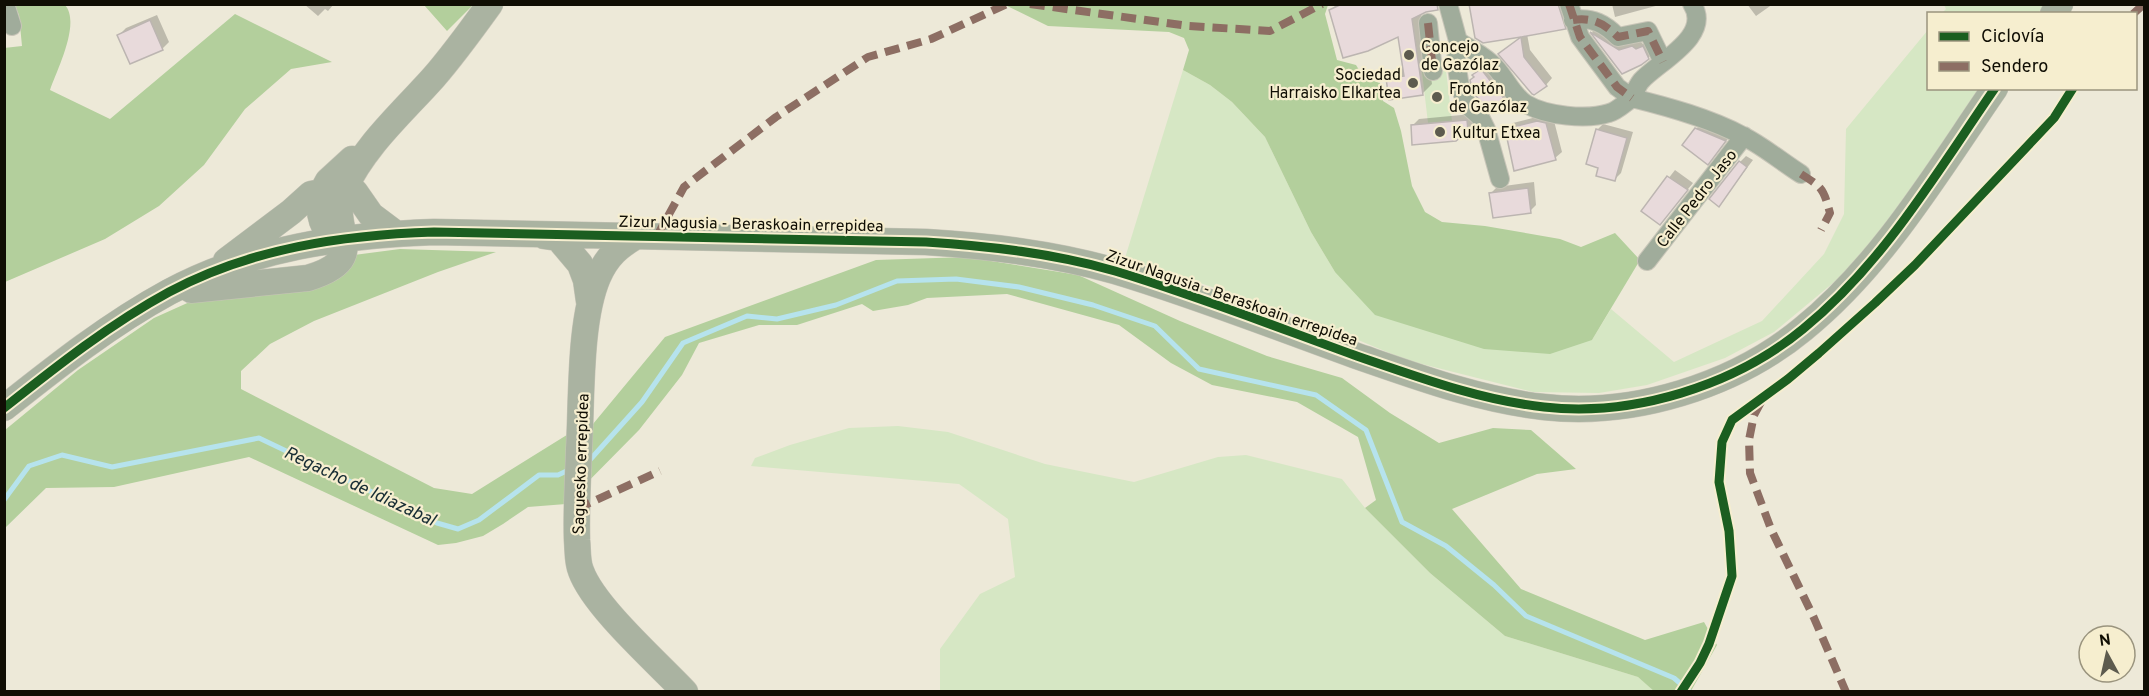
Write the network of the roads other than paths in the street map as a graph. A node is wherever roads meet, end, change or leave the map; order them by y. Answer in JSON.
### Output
{"nodes":[{"id":1,"x":5,"y":4,"type":"edge"},
{"id":2,"x":490,"y":4,"type":"edge"},
{"id":3,"x":1692,"y":4,"type":"edge"},
{"id":4,"x":1449,"y":10,"type":"edge"},
{"id":5,"x":1571,"y":12,"type":"edge"},
{"id":6,"x":12,"y":26,"type":"dead end"},
{"id":7,"x":1458,"y":41,"type":"junction"},
{"id":8,"x":1663,"y":62,"type":"junction"},
{"id":9,"x":1433,"y":71,"type":"dead end"},
{"id":10,"x":1994,"y":90,"type":"edge"},
{"id":11,"x":1632,"y":98,"type":"junction"},
{"id":12,"x":1744,"y":136,"type":"junction"},
{"id":13,"x":1802,"y":174,"type":"dead end"},
{"id":14,"x":1500,"y":179,"type":"dead end"},
{"id":15,"x":333,"y":191,"type":"junction"},
{"id":16,"x":395,"y":233,"type":"junction"},
{"id":17,"x":534,"y":234,"type":"junction"},
{"id":18,"x":593,"y":235,"type":"junction"},
{"id":19,"x":638,"y":236,"type":"junction"},
{"id":20,"x":344,"y":238,"type":"junction"},
{"id":21,"x":1647,"y":261,"type":"dead end"},
{"id":22,"x":210,"y":273,"type":"junction"},
{"id":23,"x":170,"y":292,"type":"junction"},
{"id":24,"x":593,"y":294,"type":"junction"},
{"id":25,"x":4,"y":408,"type":"edge"},
{"id":26,"x":685,"y":692,"type":"edge"}],
"edges":[{"from":1,"to":6,"type":"street"},
{"from":2,"to":15,"type":"street"},
{"from":3,"to":8,"type":"street"},
{"from":4,"to":7,"type":"street"},
{"from":4,"to":9,"type":"street"},
{"from":5,"to":8,"type":"street"},
{"from":5,"to":11,"type":"street"},
{"from":7,"to":11,"type":"street"},
{"from":7,"to":14,"type":"street"},
{"from":8,"to":11,"type":"street"},
{"from":10,"to":19,"type":"street","name":"Zizur Nagusia - Beraskoain errepidea"},
{"from":11,"to":12,"type":"street","name":"Calle Pedro Jaso"},
{"from":12,"to":13,"type":"street","name":"Calle Pedro Jaso"},
{"from":12,"to":21,"type":"street","name":"Calle Pedro Jaso"},
{"from":15,"to":16,"type":"street"},
{"from":15,"to":20,"type":"street"},
{"from":15,"to":22,"type":"street"},
{"from":16,"to":17,"type":"street","name":"Zizur Nagusia - Beraskoain errepidea"},
{"from":16,"to":20,"type":"street","name":"Zizur Nagusia - Beraskoain errepidea"},
{"from":17,"to":18,"type":"street","name":"Zizur Nagusia - Beraskoain errepidea"},
{"from":17,"to":24,"type":"street"},
{"from":18,"to":19,"type":"street","name":"Zizur Nagusia - Beraskoain errepidea"},
{"from":18,"to":24,"type":"street"},
{"from":19,"to":24,"type":"street"},
{"from":20,"to":22,"type":"street","name":"Zizur Nagusia - Beraskoain errepidea"},
{"from":20,"to":23,"type":"street"},
{"from":22,"to":23,"type":"street","name":"Zizur Nagusia - Beraskoain errepidea"},
{"from":23,"to":25,"type":"street","name":"Zizur Nagusia - Beraskoain errepidea"},
{"from":24,"to":26,"type":"street","name":"Saguesko errepidea"}]}
